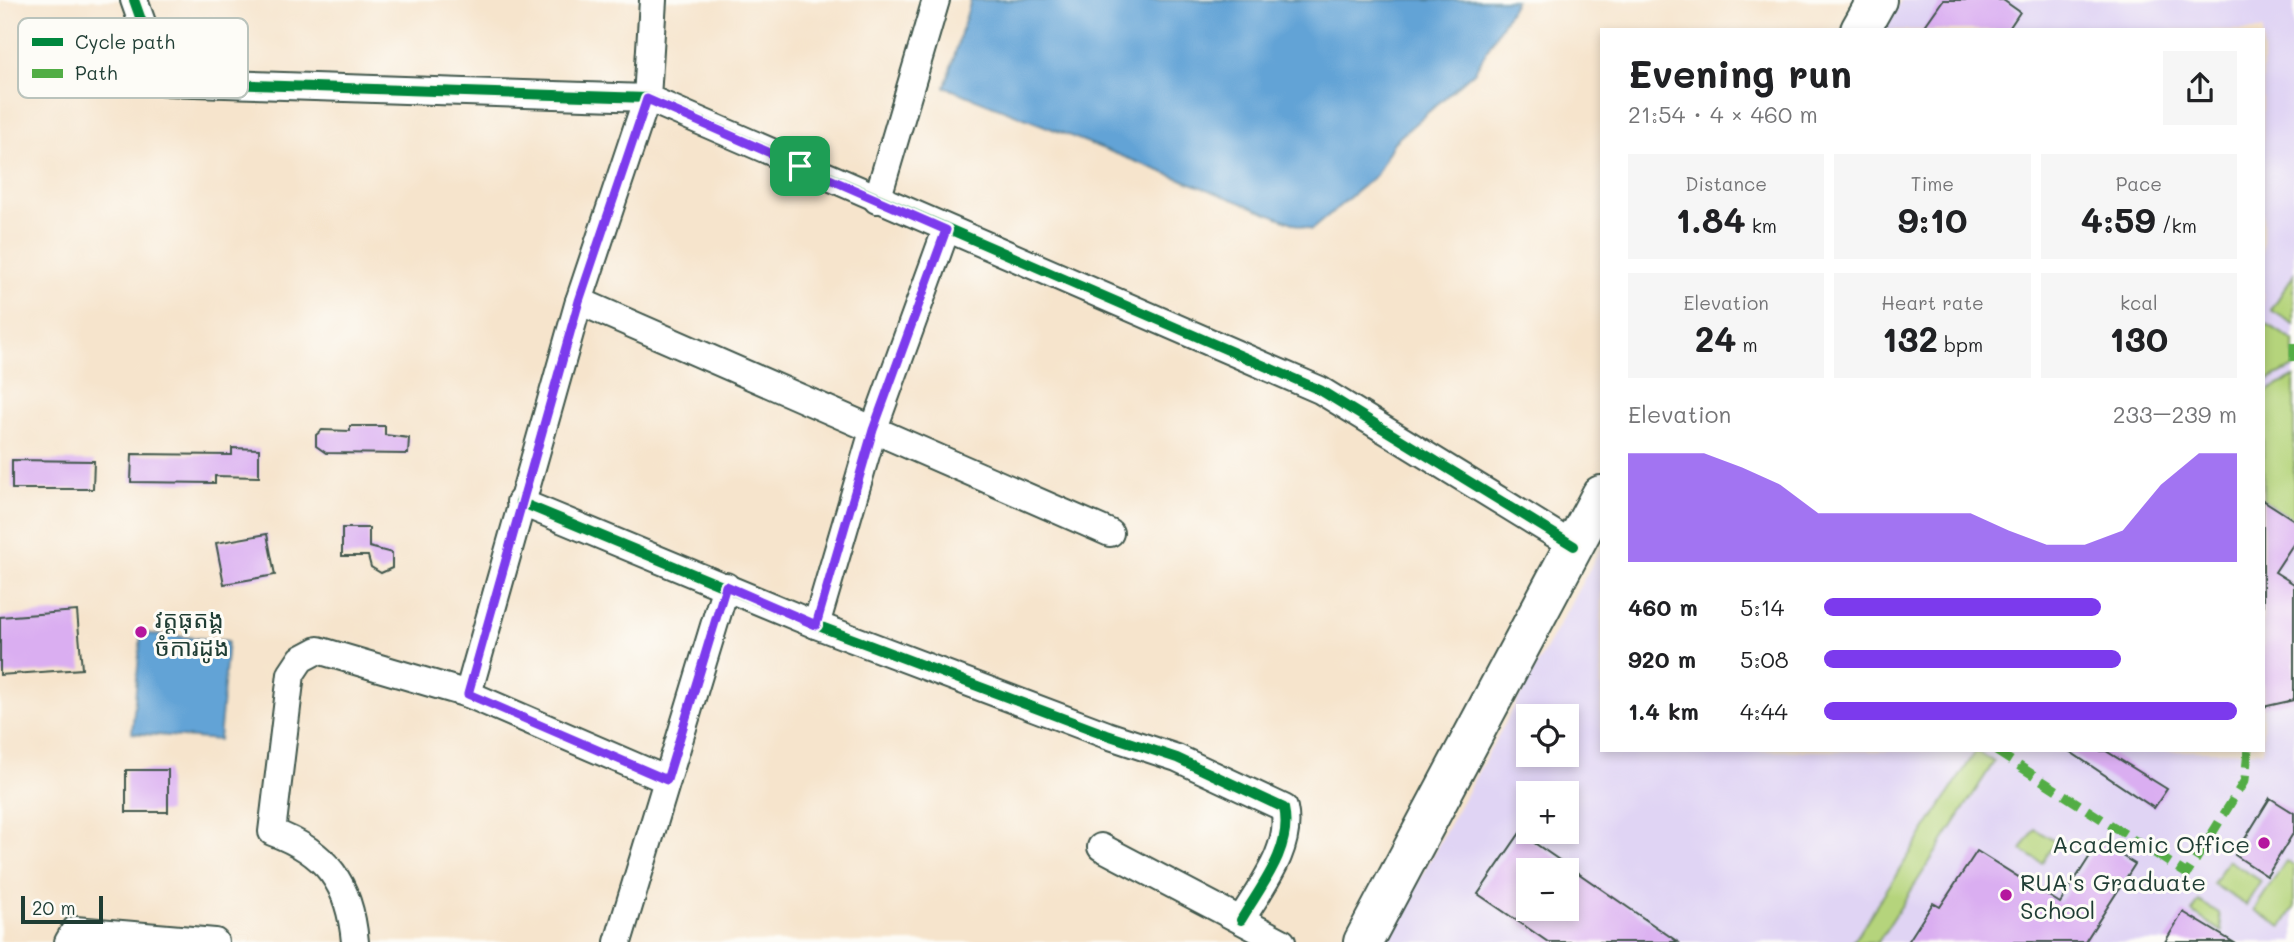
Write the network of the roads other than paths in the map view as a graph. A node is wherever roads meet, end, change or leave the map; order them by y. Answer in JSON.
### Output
{"nodes":[{"id":1,"x":134,"y":0,"type":"edge"},
{"id":2,"x":653,"y":0,"type":"edge"},
{"id":3,"x":936,"y":0,"type":"edge"},
{"id":4,"x":1877,"y":0,"type":"edge"},
{"id":5,"x":140,"y":18,"type":"edge"},
{"id":6,"x":1861,"y":28,"type":"edge"},
{"id":7,"x":248,"y":85,"type":"edge"},
{"id":8,"x":647,"y":99,"type":"junction"},
{"id":9,"x":877,"y":200,"type":"junction"},
{"id":10,"x":946,"y":230,"type":"junction"},
{"id":11,"x":579,"y":301,"type":"junction"},
{"id":12,"x":873,"y":430,"type":"junction"},
{"id":13,"x":1600,"y":497,"type":"edge"},
{"id":14,"x":520,"y":502,"type":"junction"},
{"id":15,"x":1110,"y":533,"type":"dead end"},
{"id":16,"x":1574,"y":546,"type":"junction"},
{"id":17,"x":726,"y":586,"type":"junction"},
{"id":18,"x":816,"y":625,"type":"junction"},
{"id":19,"x":468,"y":694,"type":"junction"},
{"id":20,"x":667,"y":780,"type":"junction"},
{"id":21,"x":1101,"y":847,"type":"dead end"},
{"id":22,"x":1241,"y":920,"type":"junction"},
{"id":23,"x":68,"y":942,"type":"edge"},
{"id":24,"x":215,"y":942,"type":"edge"},
{"id":25,"x":355,"y":942,"type":"edge"},
{"id":26,"x":618,"y":942,"type":"edge"},
{"id":27,"x":1282,"y":942,"type":"edge"},
{"id":28,"x":1363,"y":942,"type":"edge"}],
"edges":[{"from":1,"to":5,"type":"street"},
{"from":2,"to":8,"type":"street"},
{"from":3,"to":9,"type":"street"},
{"from":4,"to":6,"type":"street"},
{"from":7,"to":8,"type":"street"},
{"from":8,"to":9,"type":"street"},
{"from":8,"to":11,"type":"street"},
{"from":9,"to":10,"type":"street"},
{"from":10,"to":12,"type":"street"},
{"from":10,"to":16,"type":"street"},
{"from":11,"to":12,"type":"street"},
{"from":11,"to":14,"type":"street"},
{"from":12,"to":15,"type":"street"},
{"from":12,"to":18,"type":"street"},
{"from":13,"to":16,"type":"street"},
{"from":14,"to":17,"type":"street"},
{"from":14,"to":19,"type":"street"},
{"from":16,"to":28,"type":"street"},
{"from":17,"to":18,"type":"street"},
{"from":17,"to":20,"type":"street"},
{"from":18,"to":22,"type":"street"},
{"from":19,"to":20,"type":"street"},
{"from":19,"to":25,"type":"street"},
{"from":20,"to":26,"type":"street"},
{"from":21,"to":22,"type":"street"},
{"from":22,"to":27,"type":"street"},
{"from":23,"to":24,"type":"street"}]}
